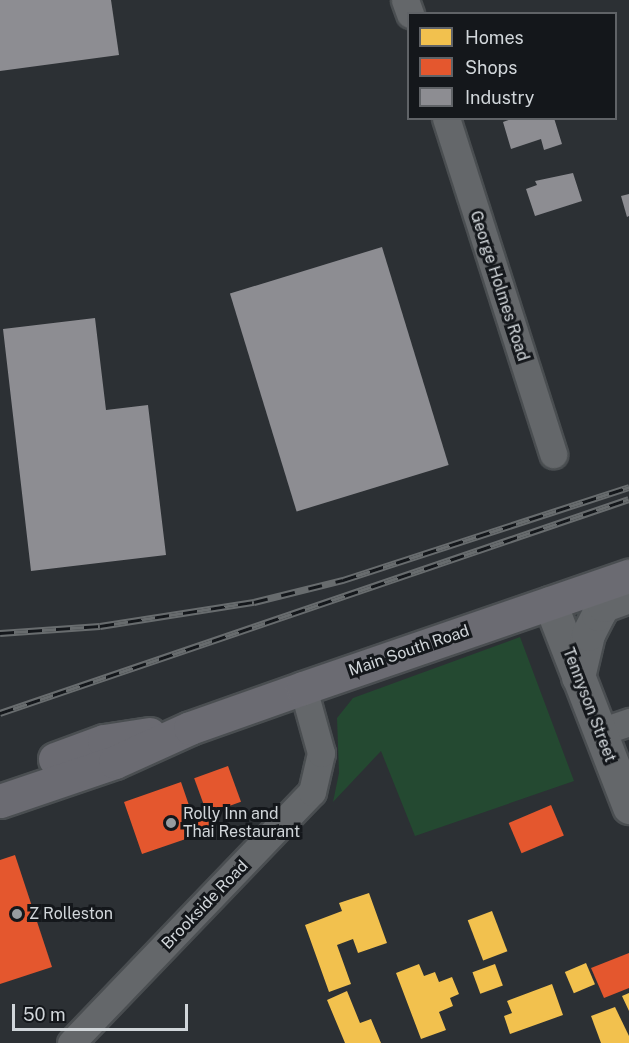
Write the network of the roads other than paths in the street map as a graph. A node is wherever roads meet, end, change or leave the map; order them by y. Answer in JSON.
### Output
{"nodes":[{"id":1,"x":447,"y":120,"type":"edge"},
{"id":2,"x":553,"y":454,"type":"dead end"},
{"id":3,"x":629,"y":576,"type":"edge"},
{"id":4,"x":629,"y":596,"type":"edge"},
{"id":5,"x":550,"y":603,"type":"junction"},
{"id":6,"x":578,"y":677,"type":"junction"},
{"id":7,"x":303,"y":688,"type":"junction"},
{"id":8,"x":614,"y":727,"type":"edge"},
{"id":9,"x":190,"y":728,"type":"junction"},
{"id":10,"x":0,"y":778,"type":"edge"},
{"id":11,"x":0,"y":801,"type":"edge"},
{"id":12,"x":629,"y":807,"type":"edge"},
{"id":13,"x":71,"y":1043,"type":"edge"}],
"edges":[{"from":1,"to":2,"type":"street","name":"George Holmes Road"},
{"from":3,"to":5,"type":"highway","name":"Main South Road"},
{"from":4,"to":6,"type":"street"},
{"from":5,"to":6,"type":"street","name":"Tennyson Street"},
{"from":5,"to":7,"type":"highway","name":"Main South Road"},
{"from":6,"to":8,"type":"street","name":"Tennyson Street"},
{"from":7,"to":9,"type":"highway","name":"Main South Road"},
{"from":7,"to":13,"type":"street","name":"Brookside Road"},
{"from":8,"to":12,"type":"street","name":"Tennyson Street"},
{"from":9,"to":10,"type":"highway","name":"Main South Road"},
{"from":9,"to":11,"type":"highway","name":"Main South Road"}]}
